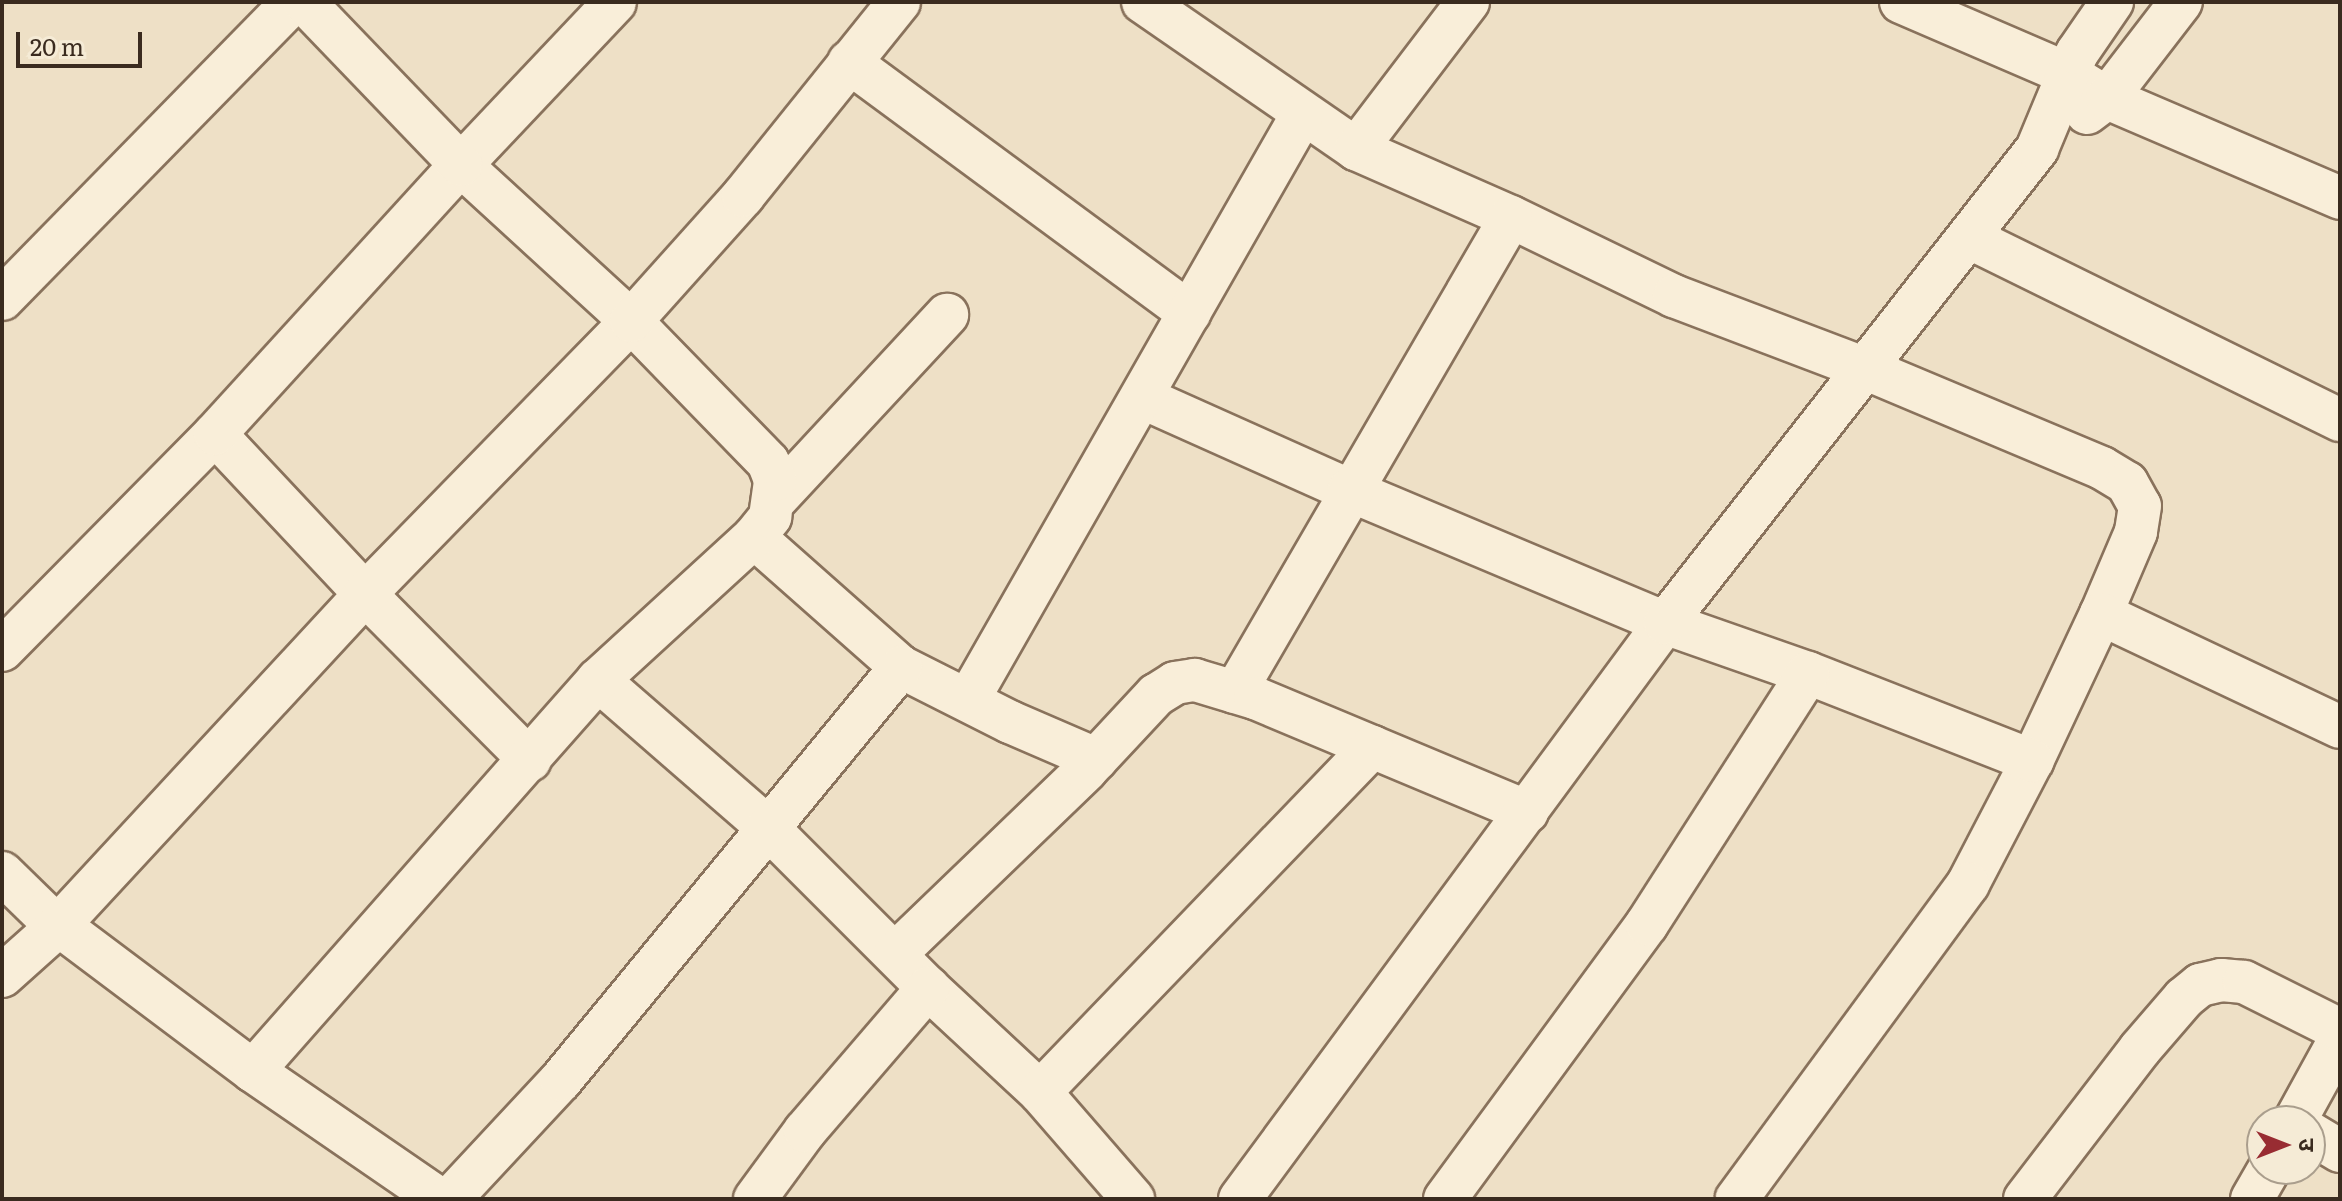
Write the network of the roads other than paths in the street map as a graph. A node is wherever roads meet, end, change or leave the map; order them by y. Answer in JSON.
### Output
{"nodes":[{"id":1,"x":293,"y":2,"type":"edge"},
{"id":2,"x":304,"y":2,"type":"edge"},
{"id":3,"x":615,"y":2,"type":"edge"},
{"id":4,"x":899,"y":2,"type":"edge"},
{"id":5,"x":1143,"y":2,"type":"edge"},
{"id":6,"x":1468,"y":2,"type":"edge"},
{"id":7,"x":1901,"y":2,"type":"edge"},
{"id":8,"x":2112,"y":2,"type":"edge"},
{"id":9,"x":2181,"y":2,"type":"edge"},
{"id":10,"x":849,"y":62,"type":"junction"},
{"id":11,"x":2068,"y":74,"type":"junction"},
{"id":12,"x":2107,"y":98,"type":"junction"},
{"id":13,"x":1302,"y":115,"type":"junction"},
{"id":14,"x":1356,"y":149,"type":"junction"},
{"id":15,"x":2037,"y":149,"type":"junction"},
{"id":16,"x":461,"y":165,"type":"junction"},
{"id":17,"x":2340,"y":198,"type":"edge"},
{"id":18,"x":1511,"y":217,"type":"junction"},
{"id":19,"x":1970,"y":238,"type":"junction"},
{"id":20,"x":2,"y":299,"type":"edge"},
{"id":21,"x":1190,"y":313,"type":"junction"},
{"id":22,"x":947,"y":315,"type":"dead end"},
{"id":23,"x":631,"y":321,"type":"junction"},
{"id":24,"x":1864,"y":368,"type":"junction"},
{"id":25,"x":1143,"y":398,"type":"junction"},
{"id":26,"x":2340,"y":420,"type":"edge"},
{"id":27,"x":215,"y":434,"type":"junction"},
{"id":28,"x":1349,"y":490,"type":"junction"},
{"id":29,"x":775,"y":500,"type":"junction"},
{"id":30,"x":754,"y":537,"type":"junction"},
{"id":31,"x":365,"y":594,"type":"junction"},
{"id":32,"x":2101,"y":614,"type":"junction"},
{"id":33,"x":1665,"y":623,"type":"junction"},
{"id":34,"x":2,"y":650,"type":"edge"},
{"id":35,"x":901,"y":667,"type":"junction"},
{"id":36,"x":1808,"y":673,"type":"junction"},
{"id":37,"x":598,"y":680,"type":"junction"},
{"id":38,"x":1235,"y":692,"type":"junction"},
{"id":39,"x":968,"y":700,"type":"junction"},
{"id":40,"x":2340,"y":727,"type":"edge"},
{"id":41,"x":1372,"y":747,"type":"junction"},
{"id":42,"x":1096,"y":759,"type":"junction"},
{"id":43,"x":530,"y":760,"type":"junction"},
{"id":44,"x":2032,"y":761,"type":"junction"},
{"id":45,"x":1527,"y":812,"type":"junction"},
{"id":46,"x":768,"y":828,"type":"junction"},
{"id":47,"x":2,"y":873,"type":"edge"},
{"id":48,"x":59,"y":925,"type":"junction"},
{"id":49,"x":895,"y":954,"type":"junction"},
{"id":50,"x":2,"y":976,"type":"edge"},
{"id":51,"x":928,"y":988,"type":"junction"},
{"id":52,"x":2340,"y":1030,"type":"edge"},
{"id":53,"x":2340,"y":1039,"type":"edge"},
{"id":54,"x":253,"y":1071,"type":"junction"},
{"id":55,"x":1040,"y":1092,"type":"junction"},
{"id":56,"x":2304,"y":1105,"type":"edge"},
{"id":57,"x":439,"y":1199,"type":"edge"},
{"id":58,"x":450,"y":1199,"type":"edge"},
{"id":59,"x":755,"y":1199,"type":"edge"},
{"id":60,"x":1133,"y":1199,"type":"edge"},
{"id":61,"x":1240,"y":1199,"type":"edge"},
{"id":62,"x":1445,"y":1199,"type":"edge"},
{"id":63,"x":1737,"y":1199,"type":"edge"},
{"id":64,"x":2025,"y":1199,"type":"edge"}],
"edges":[{"from":1,"to":20,"type":"street"},
{"from":2,"to":16,"type":"street"},
{"from":3,"to":16,"type":"street"},
{"from":4,"to":10,"type":"street"},
{"from":5,"to":13,"type":"street"},
{"from":6,"to":14,"type":"street"},
{"from":7,"to":11,"type":"street"},
{"from":8,"to":11,"type":"street"},
{"from":9,"to":12,"type":"street"},
{"from":10,"to":21,"type":"street"},
{"from":10,"to":23,"type":"street"},
{"from":11,"to":12,"type":"street"},
{"from":11,"to":15,"type":"street"},
{"from":12,"to":15,"type":"street"},
{"from":12,"to":17,"type":"street"},
{"from":13,"to":14,"type":"street"},
{"from":13,"to":21,"type":"street"},
{"from":14,"to":18,"type":"street"},
{"from":15,"to":19,"type":"street"},
{"from":16,"to":23,"type":"street"},
{"from":16,"to":27,"type":"street"},
{"from":18,"to":24,"type":"street"},
{"from":18,"to":28,"type":"street"},
{"from":19,"to":24,"type":"street"},
{"from":19,"to":26,"type":"street"},
{"from":21,"to":25,"type":"street"},
{"from":22,"to":29,"type":"street"},
{"from":23,"to":29,"type":"street"},
{"from":23,"to":31,"type":"street"},
{"from":24,"to":32,"type":"street"},
{"from":24,"to":33,"type":"street"},
{"from":25,"to":28,"type":"street"},
{"from":25,"to":39,"type":"street"},
{"from":27,"to":31,"type":"street"},
{"from":27,"to":34,"type":"street"},
{"from":28,"to":33,"type":"street"},
{"from":28,"to":38,"type":"street"},
{"from":29,"to":30,"type":"street"},
{"from":30,"to":35,"type":"street"},
{"from":30,"to":37,"type":"street"},
{"from":31,"to":43,"type":"street"},
{"from":31,"to":48,"type":"street"},
{"from":32,"to":40,"type":"street"},
{"from":32,"to":44,"type":"street"},
{"from":33,"to":36,"type":"street"},
{"from":33,"to":45,"type":"street"},
{"from":35,"to":39,"type":"street"},
{"from":35,"to":46,"type":"street"},
{"from":36,"to":44,"type":"street"},
{"from":36,"to":62,"type":"street"},
{"from":37,"to":43,"type":"street"},
{"from":37,"to":46,"type":"street"},
{"from":38,"to":41,"type":"street"},
{"from":38,"to":42,"type":"street"},
{"from":39,"to":42,"type":"street"},
{"from":41,"to":45,"type":"street"},
{"from":41,"to":55,"type":"street"},
{"from":42,"to":49,"type":"street"},
{"from":43,"to":54,"type":"street"},
{"from":44,"to":63,"type":"street"},
{"from":45,"to":61,"type":"street"},
{"from":46,"to":49,"type":"street"},
{"from":46,"to":58,"type":"street"},
{"from":47,"to":48,"type":"street"},
{"from":48,"to":50,"type":"street"},
{"from":48,"to":54,"type":"street"},
{"from":49,"to":51,"type":"street"},
{"from":51,"to":55,"type":"street"},
{"from":51,"to":59,"type":"street"},
{"from":52,"to":64,"type":"street"},
{"from":53,"to":56,"type":"street"},
{"from":54,"to":57,"type":"street"},
{"from":55,"to":60,"type":"street"}]}
